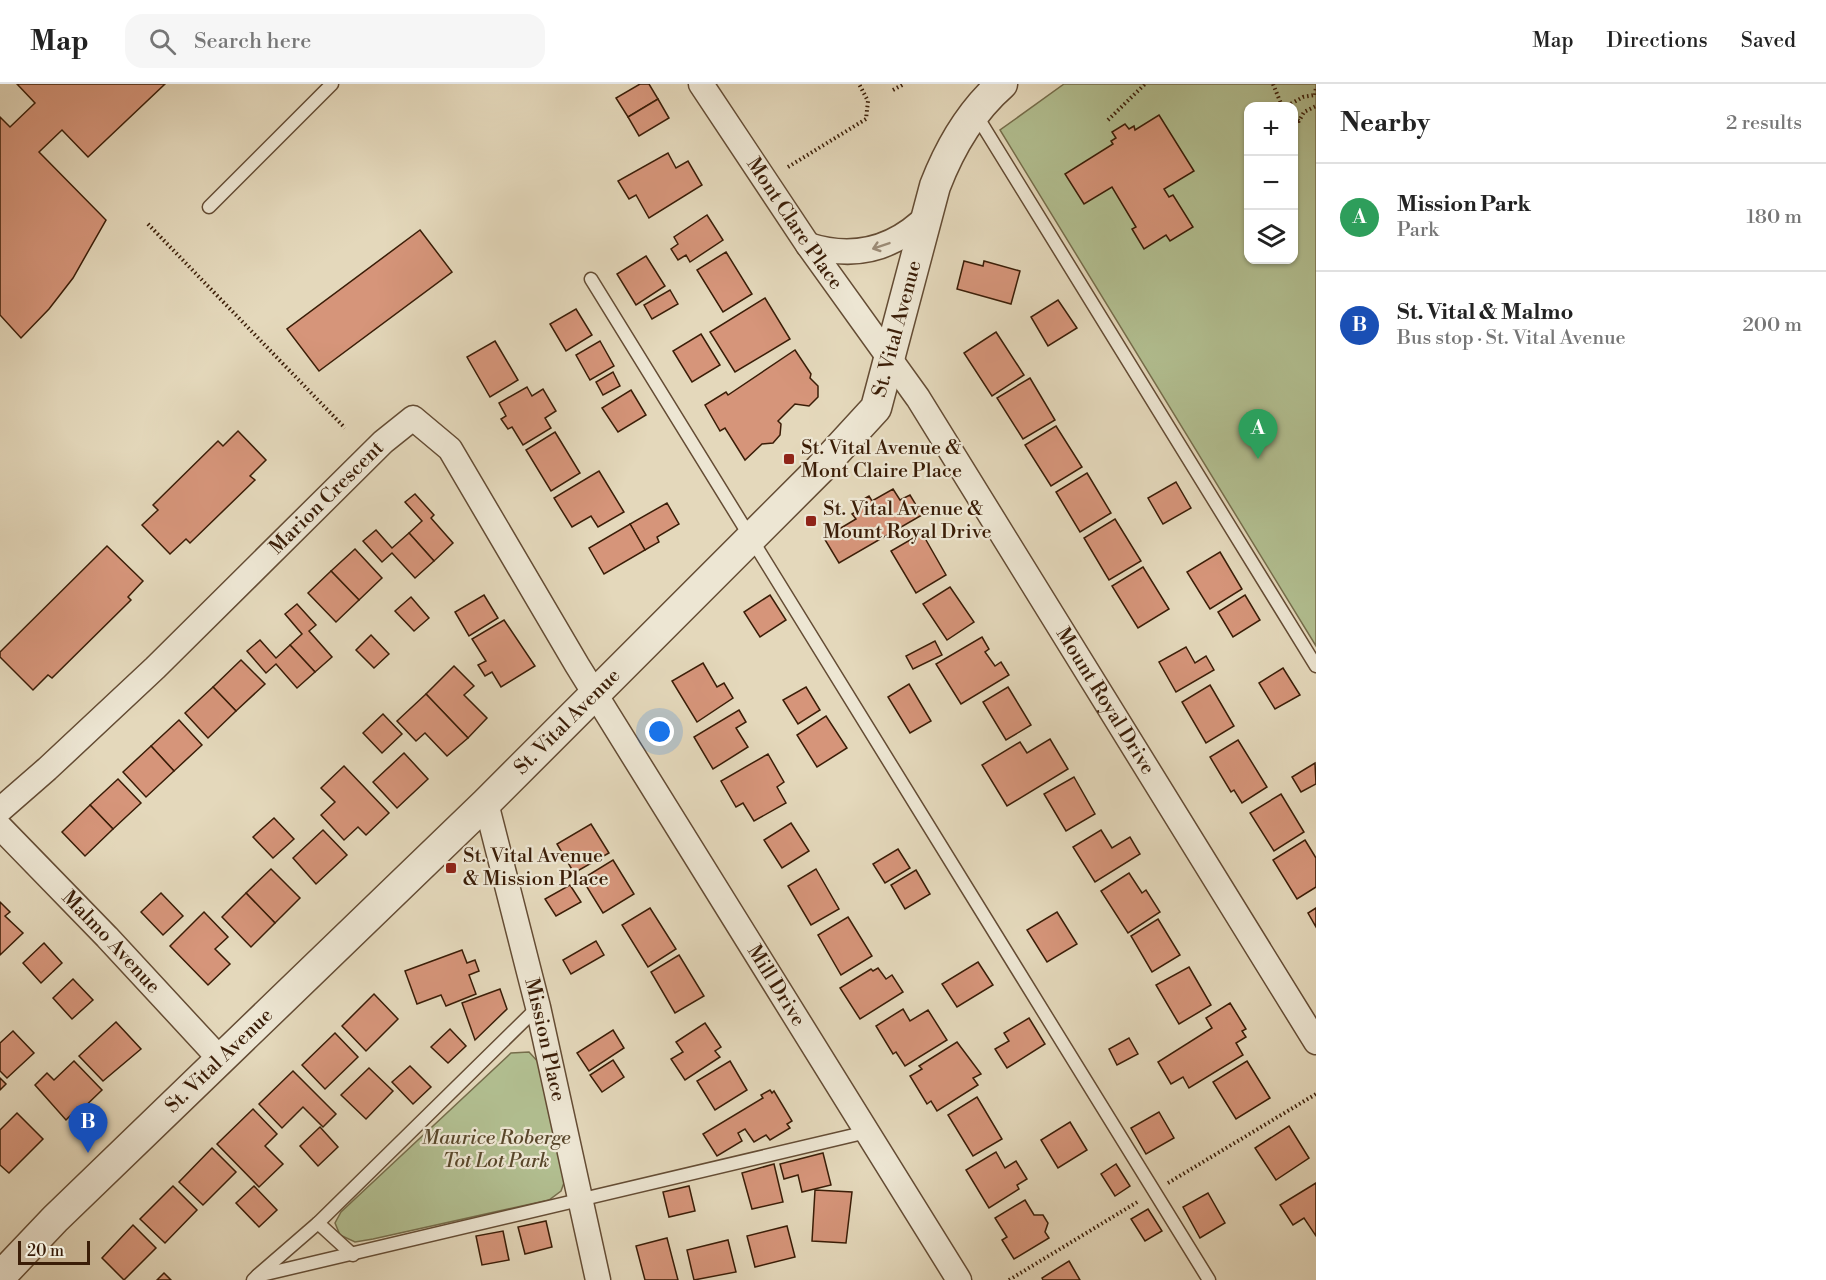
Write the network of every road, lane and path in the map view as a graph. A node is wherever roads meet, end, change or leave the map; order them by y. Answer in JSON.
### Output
{"nodes":[{"id":1,"x":332,"y":84,"type":"edge"},
{"id":2,"x":701,"y":84,"type":"edge"},
{"id":3,"x":859,"y":84,"type":"edge"},
{"id":4,"x":904,"y":84,"type":"edge"},
{"id":5,"x":1002,"y":84,"type":"edge"},
{"id":6,"x":1145,"y":84,"type":"edge"},
{"id":7,"x":1273,"y":84,"type":"edge"},
{"id":8,"x":1316,"y":86,"type":"edge"},
{"id":9,"x":893,"y":90,"type":"dead end"},
{"id":10,"x":1315,"y":95,"type":"edge"},
{"id":11,"x":1280,"y":102,"type":"edge"},
{"id":12,"x":1294,"y":102,"type":"edge"},
{"id":13,"x":1316,"y":106,"type":"edge"},
{"id":14,"x":974,"y":113,"type":"junction"},
{"id":15,"x":1108,"y":120,"type":"dead end"},
{"id":16,"x":1298,"y":120,"type":"edge"},
{"id":17,"x":788,"y":167,"type":"dead end"},
{"id":18,"x":209,"y":207,"type":"dead end"},
{"id":19,"x":929,"y":214,"type":"junction"},
{"id":20,"x":148,"y":224,"type":"dead end"},
{"id":21,"x":808,"y":245,"type":"junction"},
{"id":22,"x":591,"y":279,"type":"dead end"},
{"id":23,"x":889,"y":362,"type":"junction"},
{"id":24,"x":345,"y":428,"type":"dead end"},
{"id":25,"x":751,"y":536,"type":"junction"},
{"id":26,"x":1316,"y":666,"type":"edge"},
{"id":27,"x":595,"y":693,"type":"junction"},
{"id":28,"x":486,"y":802,"type":"junction"},
{"id":29,"x":0,"y":810,"type":"edge"},
{"id":30,"x":0,"y":827,"type":"edge"},
{"id":31,"x":538,"y":1007,"type":"junction"},
{"id":32,"x":1316,"y":1042,"type":"edge"},
{"id":33,"x":220,"y":1059,"type":"junction"},
{"id":34,"x":867,"y":1132,"type":"junction"},
{"id":35,"x":581,"y":1202,"type":"junction"},
{"id":36,"x":318,"y":1223,"type":"junction"},
{"id":37,"x":353,"y":1255,"type":"junction"},
{"id":38,"x":0,"y":1277,"type":"edge"},
{"id":39,"x":255,"y":1278,"type":"edge"},
{"id":40,"x":955,"y":1279,"type":"edge"},
{"id":41,"x":598,"y":1280,"type":"edge"},
{"id":42,"x":1209,"y":1280,"type":"edge"}],
"edges":[{"from":1,"to":18,"type":"lane"},
{"from":2,"to":21,"type":"street","name":"Mont Clare Place"},
{"from":3,"to":17,"type":"path"},
{"from":4,"to":9,"type":"path"},
{"from":5,"to":14,"type":"street","name":"St. Vital Avenue"},
{"from":6,"to":15,"type":"path"},
{"from":7,"to":11,"type":"path"},
{"from":8,"to":10,"type":"path"},
{"from":10,"to":12,"type":"path"},
{"from":13,"to":16,"type":"path"},
{"from":14,"to":19,"type":"street","name":"St. Vital Avenue"},
{"from":14,"to":26,"type":"lane"},
{"from":19,"to":21,"type":"street","one_way":true},
{"from":19,"to":23,"type":"street","name":"St. Vital Avenue"},
{"from":20,"to":24,"type":"path"},
{"from":21,"to":23,"type":"street","name":"Mont Clare Place"},
{"from":22,"to":25,"type":"lane"},
{"from":23,"to":25,"type":"street","name":"St. Vital Avenue"},
{"from":23,"to":32,"type":"street","name":"Mount Royal Drive"},
{"from":25,"to":27,"type":"street","name":"St. Vital Avenue"},
{"from":25,"to":42,"type":"lane"},
{"from":27,"to":28,"type":"street","name":"St. Vital Avenue"},
{"from":27,"to":29,"type":"street","name":"Marion Crescent"},
{"from":27,"to":34,"type":"street","name":"Mill Drive"},
{"from":28,"to":31,"type":"street","name":"Mission Place"},
{"from":28,"to":33,"type":"street","name":"St. Vital Avenue"},
{"from":30,"to":33,"type":"street","name":"Malmo Avenue"},
{"from":31,"to":35,"type":"street","name":"Mission Place"},
{"from":31,"to":36,"type":"lane"},
{"from":33,"to":38,"type":"street","name":"St. Vital Avenue"},
{"from":34,"to":35,"type":"lane"},
{"from":34,"to":40,"type":"street","name":"Mill Drive"},
{"from":35,"to":37,"type":"lane"},
{"from":35,"to":41,"type":"street","name":"Mission Place"},
{"from":36,"to":37,"type":"lane"},
{"from":36,"to":39,"type":"lane"},
{"from":37,"to":39,"type":"lane"}]}
